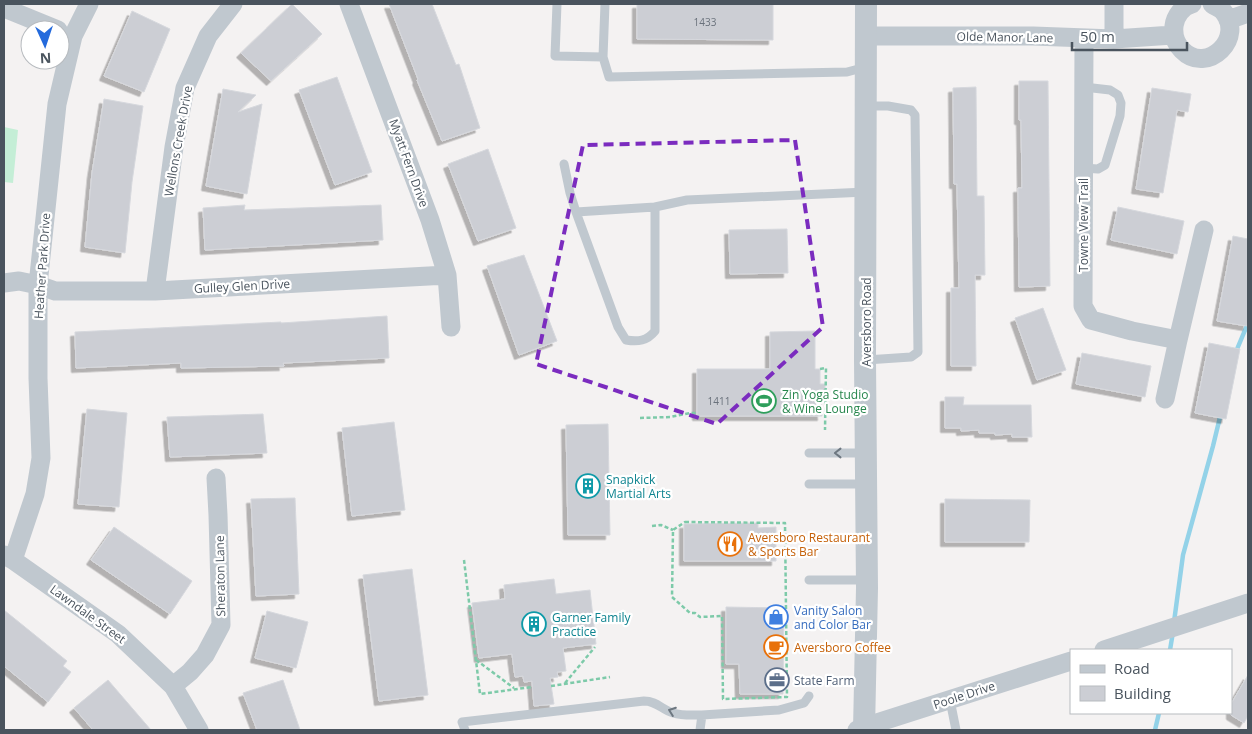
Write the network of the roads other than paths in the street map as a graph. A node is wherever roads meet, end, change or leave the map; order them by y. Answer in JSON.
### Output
{"nodes":[{"id":1,"x":89,"y":4,"type":"edge"},
{"id":2,"x":233,"y":4,"type":"edge"},
{"id":3,"x":349,"y":4,"type":"edge"},
{"id":4,"x":557,"y":4,"type":"edge"},
{"id":5,"x":605,"y":4,"type":"edge"},
{"id":6,"x":866,"y":4,"type":"edge"},
{"id":7,"x":1114,"y":4,"type":"edge"},
{"id":8,"x":1192,"y":4,"type":"edge"},
{"id":9,"x":1212,"y":4,"type":"edge"},
{"id":10,"x":4,"y":8,"type":"edge"},
{"id":11,"x":1248,"y":14,"type":"edge"},
{"id":12,"x":34,"y":20,"type":"edge"},
{"id":13,"x":1228,"y":20,"type":"junction"},
{"id":14,"x":70,"y":25,"type":"edge"},
{"id":15,"x":1173,"y":35,"type":"junction"},
{"id":16,"x":866,"y":36,"type":"junction"},
{"id":17,"x":1084,"y":39,"type":"junction"},
{"id":18,"x":1114,"y":39,"type":"junction"},
{"id":19,"x":603,"y":57,"type":"junction"},
{"id":20,"x":866,"y":67,"type":"junction"},
{"id":21,"x":60,"y":70,"type":"edge"},
{"id":22,"x":1084,"y":87,"type":"junction"},
{"id":23,"x":866,"y":106,"type":"junction"},
{"id":24,"x":564,"y":164,"type":"dead end"},
{"id":25,"x":1083,"y":168,"type":"junction"},
{"id":26,"x":866,"y":192,"type":"junction"},
{"id":27,"x":655,"y":208,"type":"junction"},
{"id":28,"x":576,"y":212,"type":"junction"},
{"id":29,"x":1204,"y":230,"type":"dead end"},
{"id":30,"x":447,"y":275,"type":"junction"},
{"id":31,"x":4,"y":283,"type":"edge"},
{"id":32,"x":38,"y":285,"type":"junction"},
{"id":33,"x":155,"y":291,"type":"junction"},
{"id":34,"x":451,"y":327,"type":"dead end"},
{"id":35,"x":1178,"y":340,"type":"junction"},
{"id":36,"x":865,"y":360,"type":"junction"},
{"id":37,"x":1165,"y":399,"type":"dead end"},
{"id":38,"x":809,"y":453,"type":"dead end"},
{"id":39,"x":866,"y":453,"type":"junction"},
{"id":40,"x":216,"y":478,"type":"dead end"},
{"id":41,"x":809,"y":484,"type":"dead end"},
{"id":42,"x":866,"y":484,"type":"junction"},
{"id":43,"x":8,"y":558,"type":"edge"},
{"id":44,"x":809,"y":580,"type":"dead end"},
{"id":45,"x":867,"y":580,"type":"junction"},
{"id":46,"x":1248,"y":604,"type":"edge"},
{"id":47,"x":1107,"y":649,"type":"edge"},
{"id":48,"x":1070,"y":661,"type":"edge"},
{"id":49,"x":173,"y":686,"type":"junction"},
{"id":50,"x":809,"y":696,"type":"dead end"},
{"id":51,"x":950,"y":700,"type":"junction"},
{"id":52,"x":702,"y":715,"type":"junction"},
{"id":53,"x":862,"y":729,"type":"edge"},
{"id":54,"x":199,"y":730,"type":"edge"},
{"id":55,"x":465,"y":730,"type":"edge"},
{"id":56,"x":700,"y":730,"type":"edge"},
{"id":57,"x":956,"y":730,"type":"edge"}],
"edges":[{"from":1,"to":14,"type":"street","name":"Heather Park Drive"},
{"from":2,"to":33,"type":"street","name":"Wellons Creek Drive"},
{"from":3,"to":30,"type":"street","name":"Myatt Fern Drive"},
{"from":4,"to":19,"type":"lane"},
{"from":5,"to":19,"type":"lane"},
{"from":6,"to":16,"type":"street","name":"Aversboro Road"},
{"from":7,"to":18,"type":"street"},
{"from":8,"to":15,"type":"street"},
{"from":9,"to":13,"type":"street"},
{"from":10,"to":12,"type":"street"},
{"from":11,"to":13,"type":"street"},
{"from":13,"to":15,"type":"street"},
{"from":15,"to":18,"type":"street","name":"Olde Manor Lane"},
{"from":16,"to":17,"type":"street","name":"Olde Manor Lane"},
{"from":16,"to":20,"type":"street","name":"Aversboro Road"},
{"from":17,"to":18,"type":"street","name":"Olde Manor Lane"},
{"from":17,"to":22,"type":"street","name":"Towne View Trail"},
{"from":19,"to":20,"type":"lane"},
{"from":20,"to":23,"type":"street","name":"Aversboro Road"},
{"from":21,"to":32,"type":"street","name":"Heather Park Drive"},
{"from":22,"to":25,"type":"street","name":"Towne View Trail"},
{"from":22,"to":25,"type":"lane"},
{"from":23,"to":26,"type":"street","name":"Aversboro Road"},
{"from":23,"to":36,"type":"lane"},
{"from":24,"to":28,"type":"lane"},
{"from":25,"to":35,"type":"street","name":"Towne View Trail"},
{"from":26,"to":27,"type":"lane"},
{"from":26,"to":36,"type":"street","name":"Aversboro Road"},
{"from":27,"to":28,"type":"lane"},
{"from":27,"to":28,"type":"lane"},
{"from":29,"to":35,"type":"street"},
{"from":30,"to":33,"type":"street","name":"Gulley Glen Drive"},
{"from":30,"to":34,"type":"street","name":"Myatt Fern Drive"},
{"from":31,"to":32,"type":"street","name":"Gulley Glen Drive"},
{"from":32,"to":33,"type":"street","name":"Gulley Glen Drive"},
{"from":32,"to":43,"type":"street","name":"Heather Park Drive"},
{"from":35,"to":37,"type":"street"},
{"from":36,"to":39,"type":"street","name":"Aversboro Road"},
{"from":39,"to":38,"type":"lane","one_way":true},
{"from":39,"to":42,"type":"street","name":"Aversboro Road"},
{"from":40,"to":49,"type":"street","name":"Sheraton Lane"},
{"from":41,"to":42,"type":"lane"},
{"from":42,"to":45,"type":"street","name":"Aversboro Road"},
{"from":43,"to":49,"type":"street","name":"Lawndale Street"},
{"from":44,"to":45,"type":"lane"},
{"from":45,"to":53,"type":"street","name":"Aversboro Road"},
{"from":46,"to":47,"type":"street"},
{"from":48,"to":51,"type":"street","name":"Poole Drive"},
{"from":49,"to":54,"type":"street","name":"Lawndale Street"},
{"from":50,"to":52,"type":"lane"},
{"from":51,"to":53,"type":"street","name":"Poole Drive"},
{"from":51,"to":57,"type":"lane"},
{"from":52,"to":55,"type":"lane","one_way":true},
{"from":52,"to":56,"type":"lane"}]}
